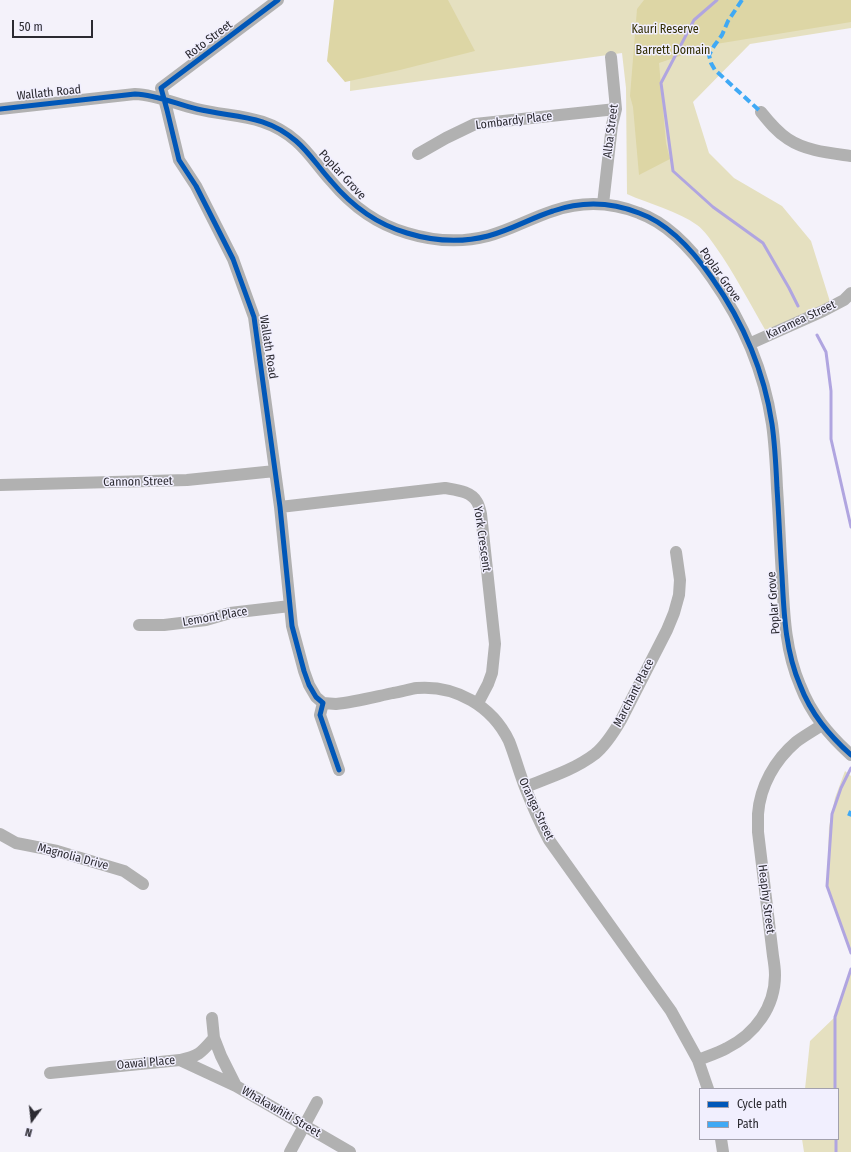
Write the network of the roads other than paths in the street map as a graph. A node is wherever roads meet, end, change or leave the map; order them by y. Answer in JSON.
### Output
{"nodes":[{"id":1,"x":278,"y":0,"type":"edge"},
{"id":2,"x":611,"y":57,"type":"dead end"},
{"id":3,"x":164,"y":100,"type":"junction"},
{"id":4,"x":0,"y":109,"type":"edge"},
{"id":5,"x":616,"y":109,"type":"junction"},
{"id":6,"x":761,"y":112,"type":"dead end"},
{"id":7,"x":418,"y":154,"type":"dead end"},
{"id":8,"x":851,"y":156,"type":"edge"},
{"id":9,"x":603,"y":204,"type":"junction"},
{"id":10,"x":851,"y":293,"type":"edge"},
{"id":11,"x":749,"y":344,"type":"junction"},
{"id":12,"x":275,"y":471,"type":"junction"},
{"id":13,"x":0,"y":485,"type":"edge"},
{"id":14,"x":280,"y":507,"type":"junction"},
{"id":15,"x":676,"y":552,"type":"dead end"},
{"id":16,"x":290,"y":606,"type":"junction"},
{"id":17,"x":139,"y":625,"type":"dead end"},
{"id":18,"x":323,"y":702,"type":"junction"},
{"id":19,"x":478,"y":703,"type":"junction"},
{"id":20,"x":822,"y":725,"type":"junction"},
{"id":21,"x":851,"y":755,"type":"edge"},
{"id":22,"x":339,"y":770,"type":"dead end"},
{"id":23,"x":525,"y":787,"type":"junction"},
{"id":24,"x":0,"y":834,"type":"edge"},
{"id":25,"x":143,"y":884,"type":"dead end"},
{"id":26,"x":212,"y":1018,"type":"dead end"},
{"id":27,"x":214,"y":1038,"type":"junction"},
{"id":28,"x":180,"y":1060,"type":"junction"},
{"id":29,"x":698,"y":1060,"type":"junction"},
{"id":30,"x":50,"y":1073,"type":"dead end"},
{"id":31,"x":236,"y":1086,"type":"junction"},
{"id":32,"x":708,"y":1088,"type":"edge"},
{"id":33,"x":317,"y":1102,"type":"dead end"},
{"id":34,"x":305,"y":1126,"type":"junction"},
{"id":35,"x":721,"y":1140,"type":"edge"},
{"id":36,"x":290,"y":1152,"type":"edge"},
{"id":37,"x":350,"y":1152,"type":"edge"},
{"id":38,"x":723,"y":1152,"type":"edge"}],
"edges":[{"from":1,"to":3,"type":"street","name":"Roto Street"},
{"from":2,"to":5,"type":"street","name":"Alba Street"},
{"from":3,"to":4,"type":"street","name":"Wallath Road"},
{"from":3,"to":9,"type":"street","name":"Poplar Grove"},
{"from":3,"to":12,"type":"street","name":"Wallath Road"},
{"from":5,"to":7,"type":"street","name":"Lombardy Place"},
{"from":5,"to":9,"type":"street","name":"Alba Street"},
{"from":6,"to":8,"type":"street"},
{"from":9,"to":11,"type":"street","name":"Poplar Grove"},
{"from":10,"to":11,"type":"street","name":"Karamea Street"},
{"from":11,"to":20,"type":"street","name":"Poplar Grove"},
{"from":12,"to":13,"type":"street","name":"Cannon Street"},
{"from":12,"to":14,"type":"street","name":"Wallath Road"},
{"from":14,"to":16,"type":"street","name":"Wallath Road"},
{"from":14,"to":19,"type":"street","name":"York Crescent"},
{"from":15,"to":23,"type":"street","name":"Marchant Place"},
{"from":16,"to":17,"type":"street","name":"Lemont Place"},
{"from":16,"to":18,"type":"street","name":"Wallath Road"},
{"from":18,"to":19,"type":"street","name":"Oranga Street"},
{"from":18,"to":22,"type":"street"},
{"from":19,"to":23,"type":"street","name":"Oranga Street"},
{"from":20,"to":21,"type":"street","name":"Poplar Grove"},
{"from":20,"to":29,"type":"street","name":"Heaphy Street"},
{"from":23,"to":29,"type":"street","name":"Oranga Street"},
{"from":24,"to":25,"type":"street","name":"Magnolia Drive"},
{"from":26,"to":27,"type":"street","name":"Whakawhiti Street"},
{"from":27,"to":28,"type":"street"},
{"from":27,"to":31,"type":"street","name":"Whakawhiti Street"},
{"from":28,"to":30,"type":"street","name":"Oawai Place"},
{"from":28,"to":31,"type":"street","name":"Oawai Place"},
{"from":29,"to":32,"type":"street","name":"Oranga Street"},
{"from":31,"to":34,"type":"street","name":"Whakawhiti Street"},
{"from":33,"to":34,"type":"street"},
{"from":34,"to":36,"type":"street"},
{"from":34,"to":37,"type":"street","name":"Whakawhiti Street"},
{"from":35,"to":38,"type":"street"}]}
